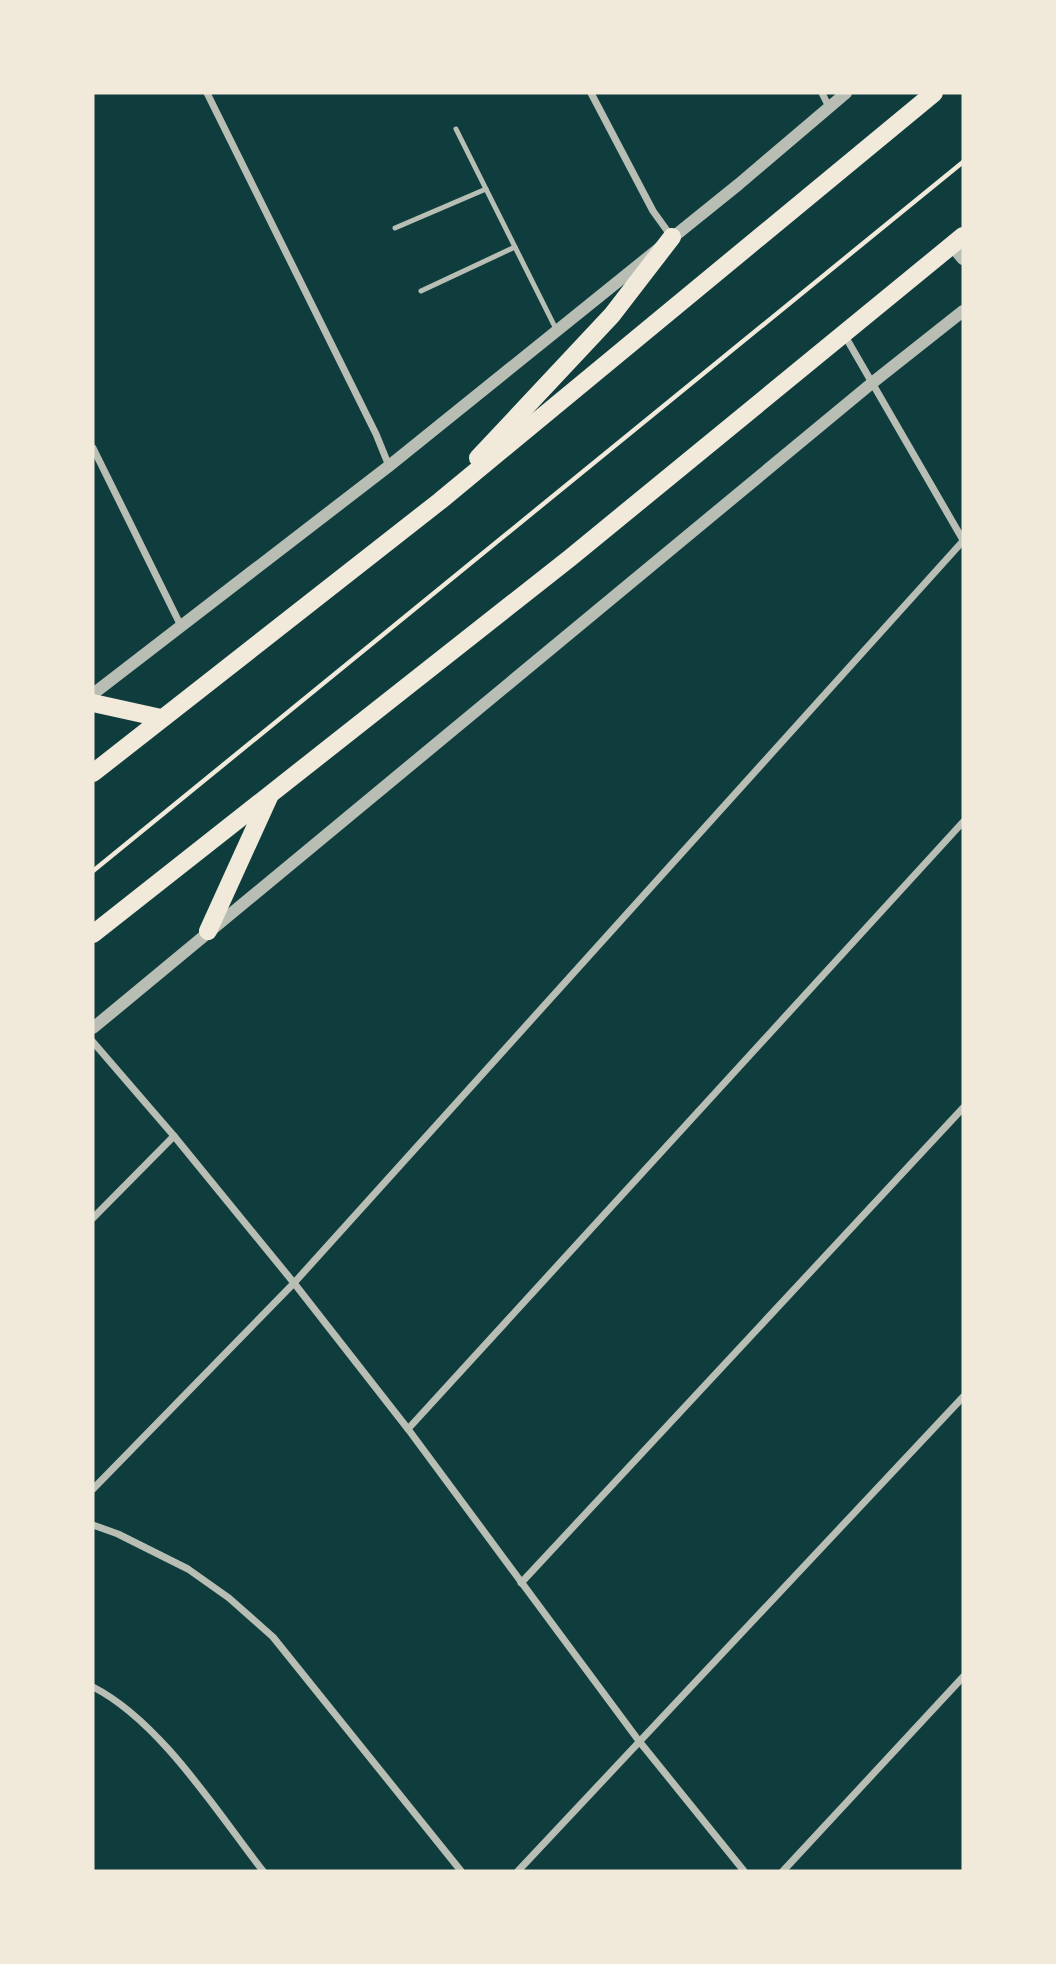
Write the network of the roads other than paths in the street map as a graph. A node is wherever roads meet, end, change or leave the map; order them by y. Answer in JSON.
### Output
{"nodes":[{"id":1,"x":207,"y":93,"type":"edge"},
{"id":2,"x":591,"y":93,"type":"edge"},
{"id":3,"x":822,"y":93,"type":"edge"},
{"id":4,"x":846,"y":93,"type":"edge"},
{"id":5,"x":934,"y":93,"type":"edge"},
{"id":6,"x":829,"y":107,"type":"junction"},
{"id":7,"x":456,"y":129,"type":"dead end"},
{"id":8,"x":486,"y":189,"type":"junction"},
{"id":9,"x":395,"y":228,"type":"dead end"},
{"id":10,"x":672,"y":237,"type":"junction"},
{"id":11,"x":515,"y":247,"type":"junction"},
{"id":12,"x":959,"y":247,"type":"edge"},
{"id":13,"x":421,"y":291,"type":"dead end"},
{"id":14,"x":963,"y":311,"type":"edge"},
{"id":15,"x":556,"y":331,"type":"junction"},
{"id":16,"x":844,"y":335,"type":"junction"},
{"id":17,"x":872,"y":383,"type":"junction"},
{"id":18,"x":93,"y":448,"type":"edge"},
{"id":19,"x":389,"y":466,"type":"junction"},
{"id":20,"x":440,"y":501,"type":"junction"},
{"id":21,"x":963,"y":540,"type":"edge"},
{"id":22,"x":181,"y":626,"type":"junction"},
{"id":23,"x":93,"y":694,"type":"edge"},
{"id":24,"x":93,"y":703,"type":"edge"},
{"id":25,"x":161,"y":718,"type":"junction"},
{"id":26,"x":93,"y":773,"type":"edge"},
{"id":27,"x":271,"y":793,"type":"junction"},
{"id":28,"x":963,"y":822,"type":"edge"},
{"id":29,"x":122,"y":909,"type":"junction"},
{"id":30,"x":93,"y":917,"type":"edge"},
{"id":31,"x":208,"y":931,"type":"junction"},
{"id":32,"x":93,"y":934,"type":"edge"},
{"id":33,"x":93,"y":1028,"type":"edge"},
{"id":34,"x":93,"y":1042,"type":"edge"},
{"id":35,"x":963,"y":1108,"type":"edge"},
{"id":36,"x":174,"y":1136,"type":"junction"},
{"id":37,"x":93,"y":1218,"type":"edge"},
{"id":38,"x":294,"y":1283,"type":"junction"},
{"id":39,"x":963,"y":1397,"type":"edge"},
{"id":40,"x":408,"y":1429,"type":"junction"},
{"id":41,"x":93,"y":1489,"type":"edge"},
{"id":42,"x":93,"y":1525,"type":"edge"},
{"id":43,"x":521,"y":1583,"type":"junction"},
{"id":44,"x":963,"y":1677,"type":"edge"},
{"id":45,"x":93,"y":1688,"type":"edge"},
{"id":46,"x":639,"y":1741,"type":"junction"},
{"id":47,"x":263,"y":1871,"type":"edge"},
{"id":48,"x":461,"y":1871,"type":"edge"},
{"id":49,"x":518,"y":1871,"type":"edge"},
{"id":50,"x":744,"y":1871,"type":"edge"},
{"id":51,"x":783,"y":1871,"type":"edge"}],
"edges":[{"from":1,"to":19,"type":"street"},
{"from":2,"to":10,"type":"street"},
{"from":3,"to":6,"type":"street"},
{"from":4,"to":6,"type":"street"},
{"from":5,"to":20,"type":"main road"},
{"from":6,"to":10,"type":"street"},
{"from":7,"to":8,"type":"lane"},
{"from":8,"to":9,"type":"lane"},
{"from":8,"to":11,"type":"lane"},
{"from":10,"to":15,"type":"street"},
{"from":10,"to":20,"type":"main road"},
{"from":11,"to":13,"type":"lane"},
{"from":11,"to":15,"type":"lane"},
{"from":12,"to":16,"type":"main road"},
{"from":14,"to":17,"type":"street"},
{"from":15,"to":19,"type":"street"},
{"from":16,"to":17,"type":"street"},
{"from":16,"to":27,"type":"main road"},
{"from":17,"to":21,"type":"street"},
{"from":17,"to":31,"type":"street"},
{"from":18,"to":22,"type":"street"},
{"from":19,"to":22,"type":"street"},
{"from":20,"to":25,"type":"main road"},
{"from":21,"to":38,"type":"street"},
{"from":22,"to":23,"type":"street"},
{"from":24,"to":25,"type":"main road"},
{"from":25,"to":26,"type":"main road"},
{"from":27,"to":29,"type":"main road"},
{"from":27,"to":31,"type":"main road"},
{"from":28,"to":40,"type":"street"},
{"from":29,"to":30,"type":"main road"},
{"from":29,"to":32,"type":"main road"},
{"from":31,"to":33,"type":"street"},
{"from":34,"to":36,"type":"street"},
{"from":35,"to":43,"type":"street"},
{"from":36,"to":37,"type":"street"},
{"from":36,"to":38,"type":"street"},
{"from":38,"to":40,"type":"street"},
{"from":38,"to":41,"type":"street"},
{"from":39,"to":46,"type":"street"},
{"from":40,"to":43,"type":"street"},
{"from":42,"to":48,"type":"street"},
{"from":43,"to":46,"type":"street"},
{"from":44,"to":51,"type":"street"},
{"from":45,"to":47,"type":"street"},
{"from":46,"to":49,"type":"street"},
{"from":46,"to":50,"type":"street"}]}
